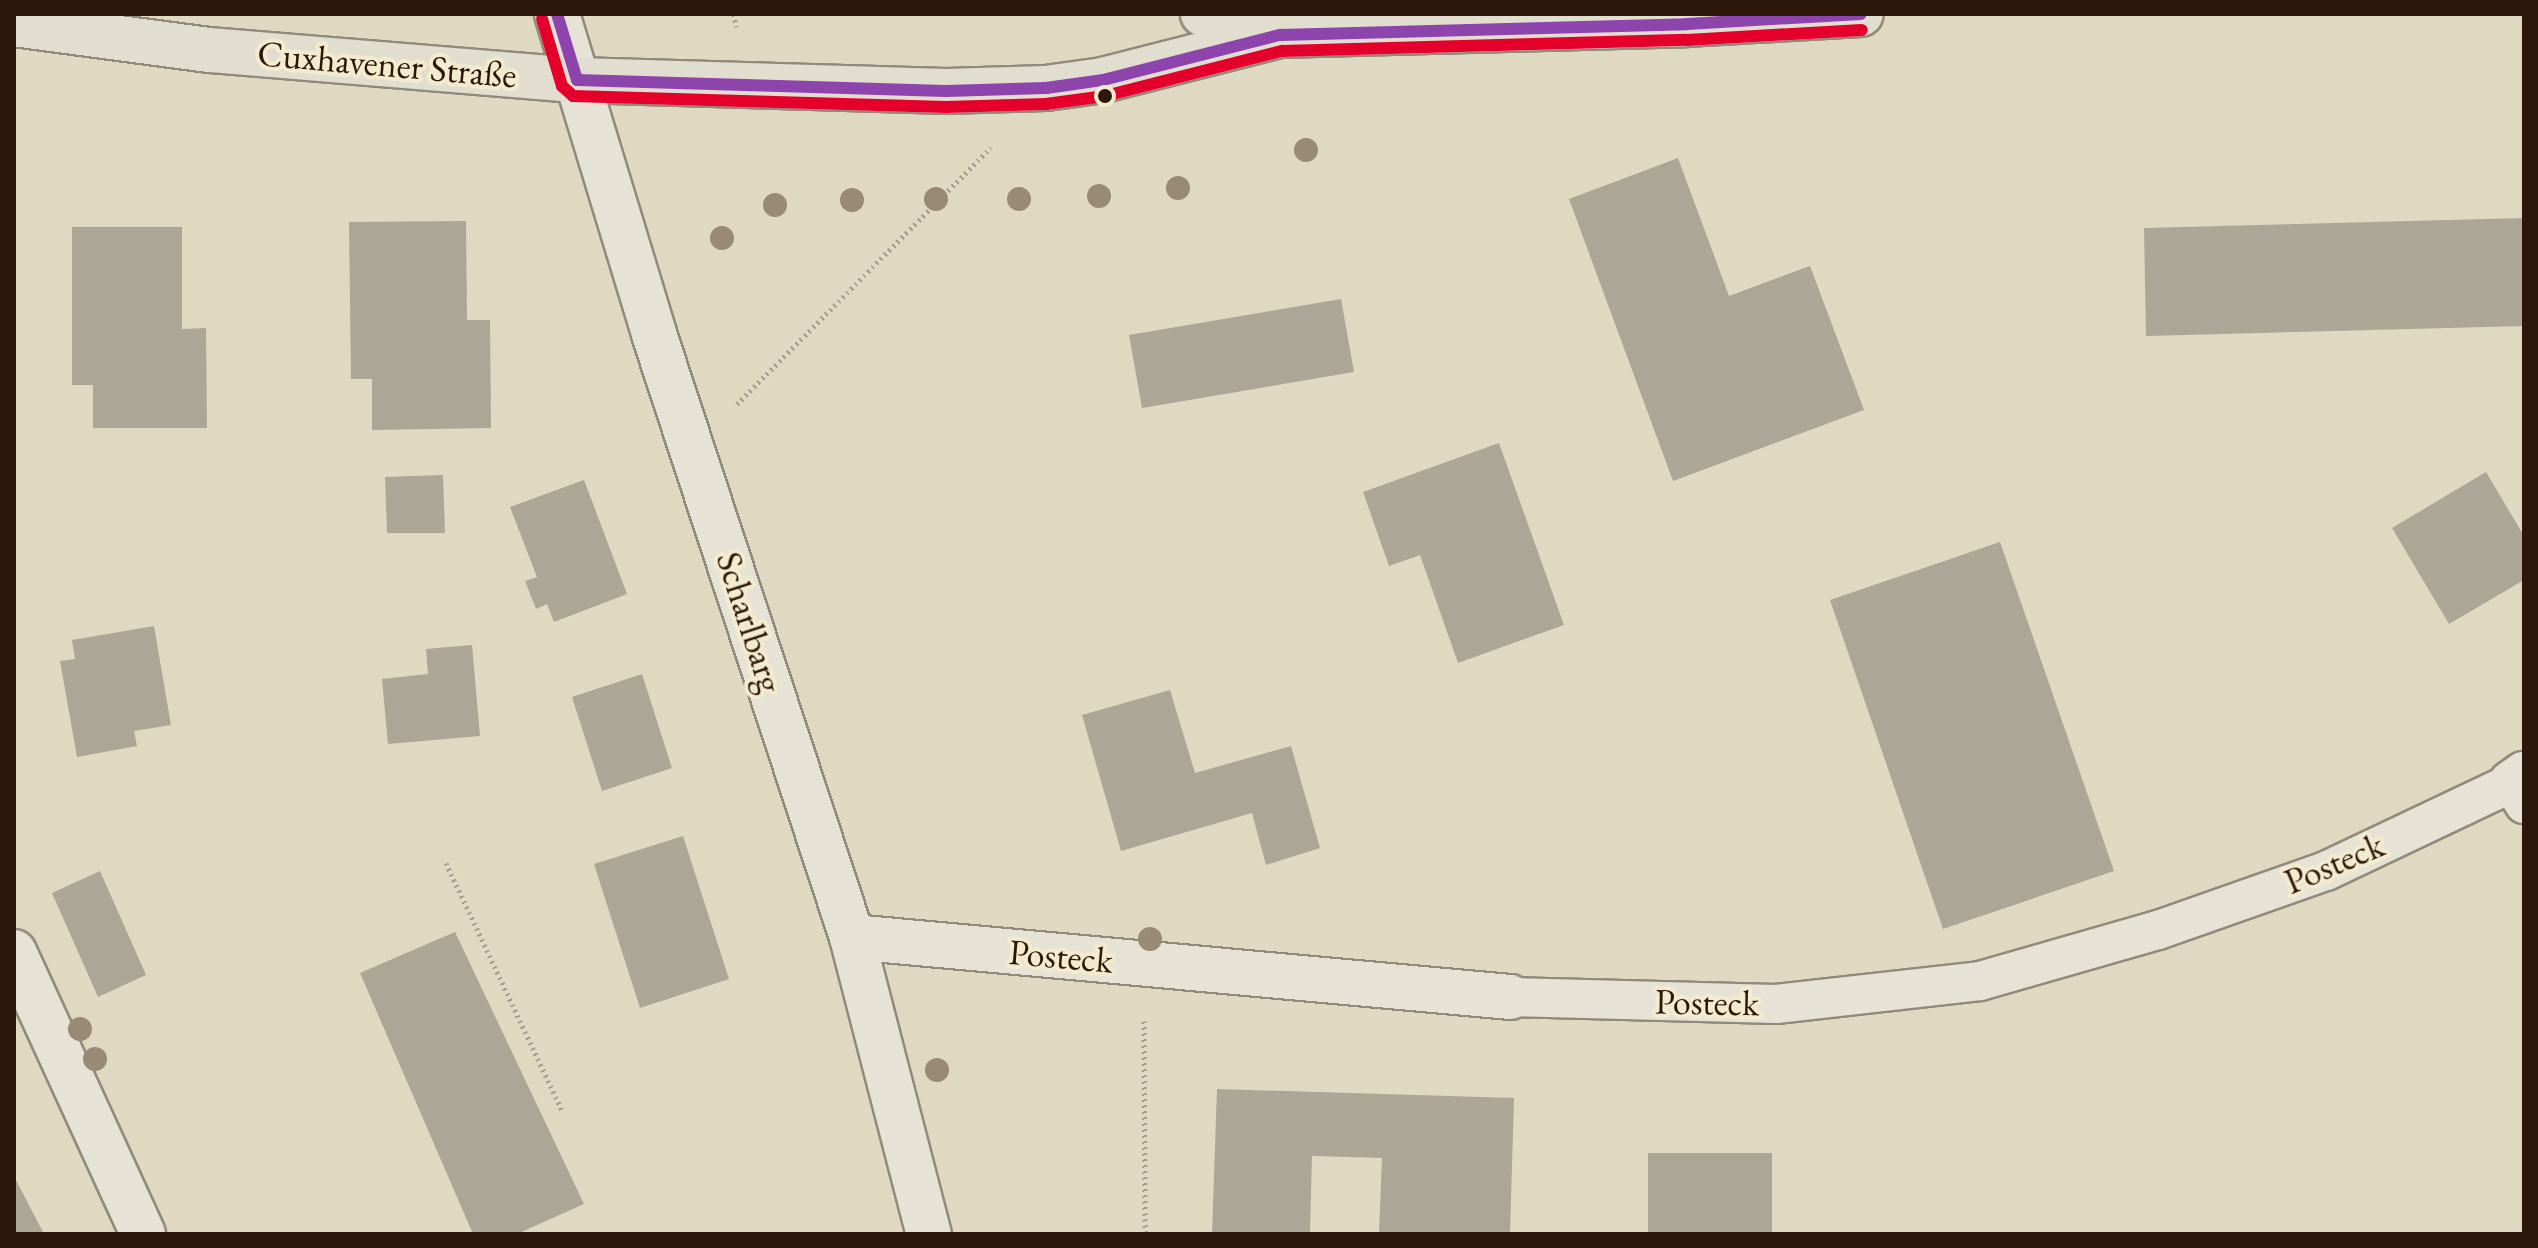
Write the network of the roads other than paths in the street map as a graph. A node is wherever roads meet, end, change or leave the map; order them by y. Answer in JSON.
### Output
{"nodes":[{"id":1,"x":557,"y":14,"type":"edge"},
{"id":2,"x":1203,"y":14,"type":"edge"},
{"id":3,"x":1861,"y":14,"type":"edge"},
{"id":4,"x":27,"y":21,"type":"edge"},
{"id":5,"x":1280,"y":35,"type":"junction"},
{"id":6,"x":577,"y":80,"type":"junction"},
{"id":7,"x":2520,"y":787,"type":"edge"},
{"id":8,"x":852,"y":937,"type":"junction"},
{"id":9,"x":14,"y":952,"type":"edge"},
{"id":10,"x":1510,"y":997,"type":"joint"},
{"id":11,"x":143,"y":1234,"type":"edge"},
{"id":12,"x":929,"y":1234,"type":"edge"}],
"edges":[{"from":1,"to":6,"type":"street","name":"Scharlbarg"},
{"from":2,"to":5,"type":"main road","name":"Cuxhavener Straße"},
{"from":3,"to":5,"type":"main road","name":"Cuxhavener Straße"},
{"from":4,"to":6,"type":"main road","name":"Cuxhavener Straße"},
{"from":5,"to":6,"type":"main road","name":"Cuxhavener Straße"},
{"from":6,"to":8,"type":"street","name":"Scharlbarg"},
{"from":7,"to":10,"type":"lane","name":"Posteck"},
{"from":8,"to":10,"type":"street","name":"Posteck"},
{"from":8,"to":12,"type":"street","name":"Scharlbarg"},
{"from":9,"to":11,"type":"street"}]}
